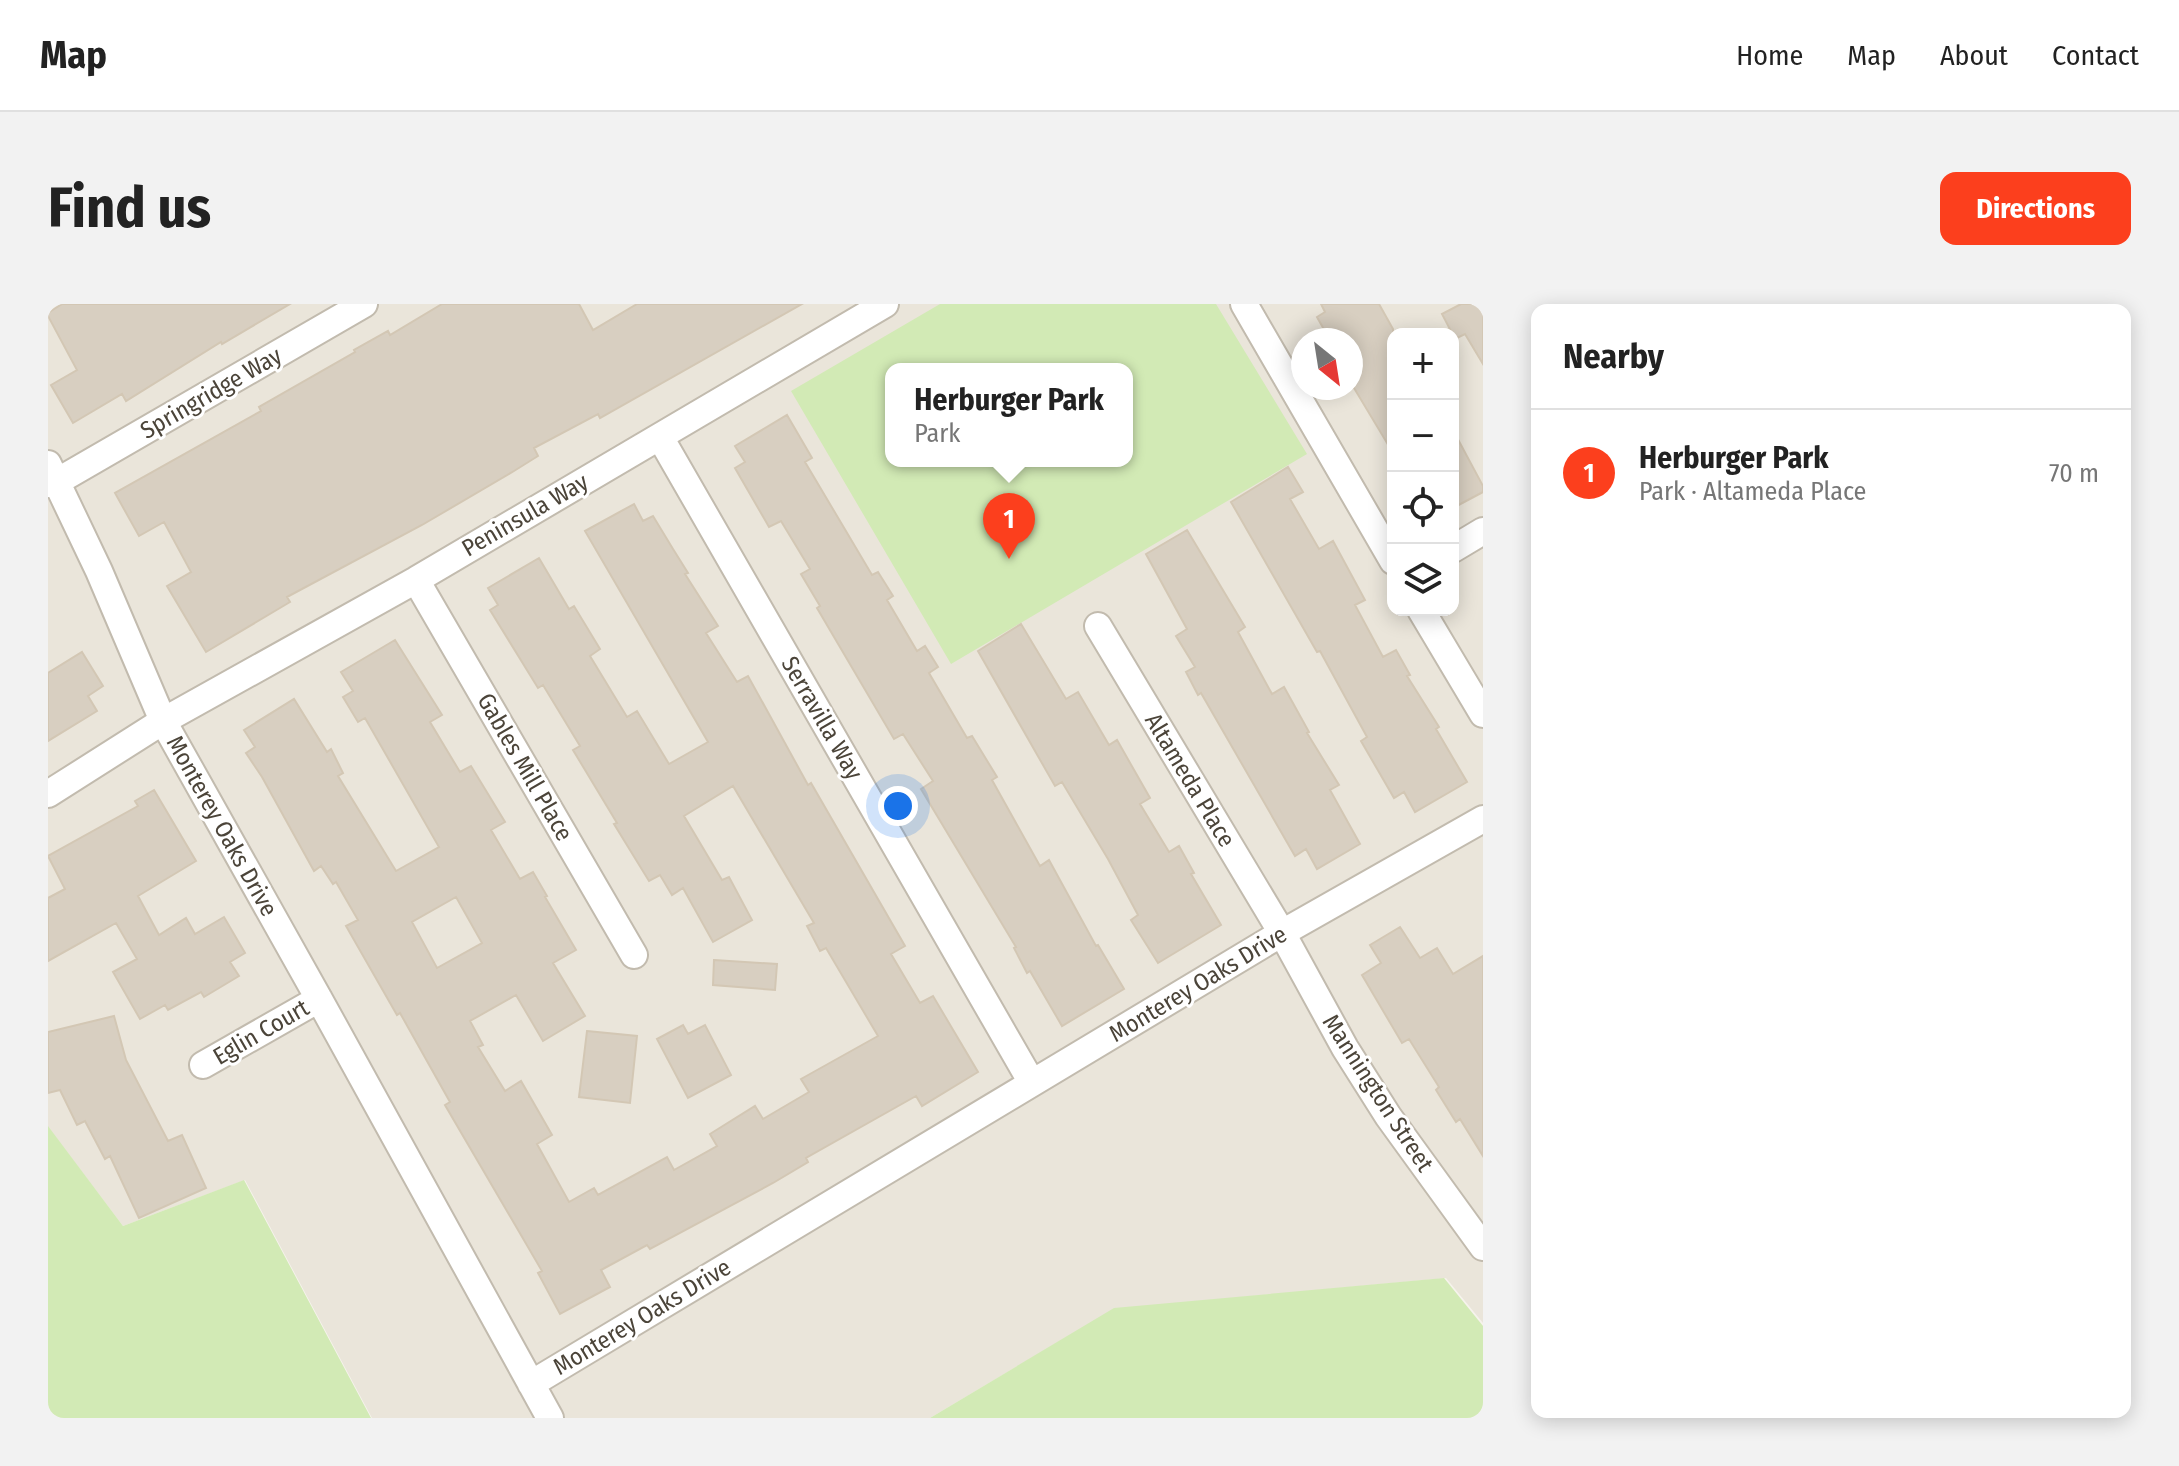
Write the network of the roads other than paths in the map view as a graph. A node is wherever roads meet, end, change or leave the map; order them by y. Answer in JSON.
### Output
{"nodes":[{"id":1,"x":364,"y":304,"type":"edge"},
{"id":2,"x":885,"y":304,"type":"edge"},
{"id":3,"x":1244,"y":304,"type":"edge"},
{"id":4,"x":660,"y":437,"type":"junction"},
{"id":5,"x":51,"y":476,"type":"edge"},
{"id":6,"x":1483,"y":531,"type":"edge"},
{"id":7,"x":1459,"y":545,"type":"edge"},
{"id":8,"x":1387,"y":551,"type":"edge"},
{"id":9,"x":416,"y":580,"type":"junction"},
{"id":10,"x":1425,"y":616,"type":"edge"},
{"id":11,"x":1098,"y":626,"type":"dead end"},
{"id":12,"x":1483,"y":714,"type":"edge"},
{"id":13,"x":163,"y":721,"type":"junction"},
{"id":14,"x":48,"y":794,"type":"edge"},
{"id":15,"x":1483,"y":819,"type":"edge"},
{"id":16,"x":1282,"y":933,"type":"junction"},
{"id":17,"x":634,"y":955,"type":"dead end"},
{"id":18,"x":319,"y":999,"type":"junction"},
{"id":19,"x":203,"y":1065,"type":"dead end"},
{"id":20,"x":1032,"y":1083,"type":"junction"},
{"id":21,"x":1480,"y":1237,"type":"edge"},
{"id":22,"x":531,"y":1384,"type":"junction"},
{"id":23,"x":550,"y":1418,"type":"edge"}],
"edges":[{"from":1,"to":5,"type":"street","name":"Springridge Way"},
{"from":2,"to":4,"type":"street","name":"Peninsula Way"},
{"from":3,"to":8,"type":"street"},
{"from":4,"to":9,"type":"street","name":"Peninsula Way"},
{"from":4,"to":20,"type":"street","name":"Serravilla Way"},
{"from":5,"to":13,"type":"street","name":"Monterey Oaks Drive"},
{"from":6,"to":7,"type":"street"},
{"from":9,"to":13,"type":"street","name":"Peninsula Way"},
{"from":9,"to":17,"type":"street","name":"Gables Mill Place"},
{"from":10,"to":12,"type":"street"},
{"from":11,"to":16,"type":"street","name":"Altameda Place"},
{"from":13,"to":14,"type":"street","name":"Peninsula Way"},
{"from":13,"to":18,"type":"street","name":"Monterey Oaks Drive"},
{"from":15,"to":16,"type":"street","name":"Monterey Oaks Drive"},
{"from":16,"to":20,"type":"street","name":"Monterey Oaks Drive"},
{"from":16,"to":21,"type":"street","name":"Mannington Street"},
{"from":18,"to":19,"type":"street","name":"Eglin Court"},
{"from":18,"to":22,"type":"street","name":"Monterey Oaks Drive"},
{"from":20,"to":22,"type":"street","name":"Monterey Oaks Drive"},
{"from":22,"to":23,"type":"street"}]}
